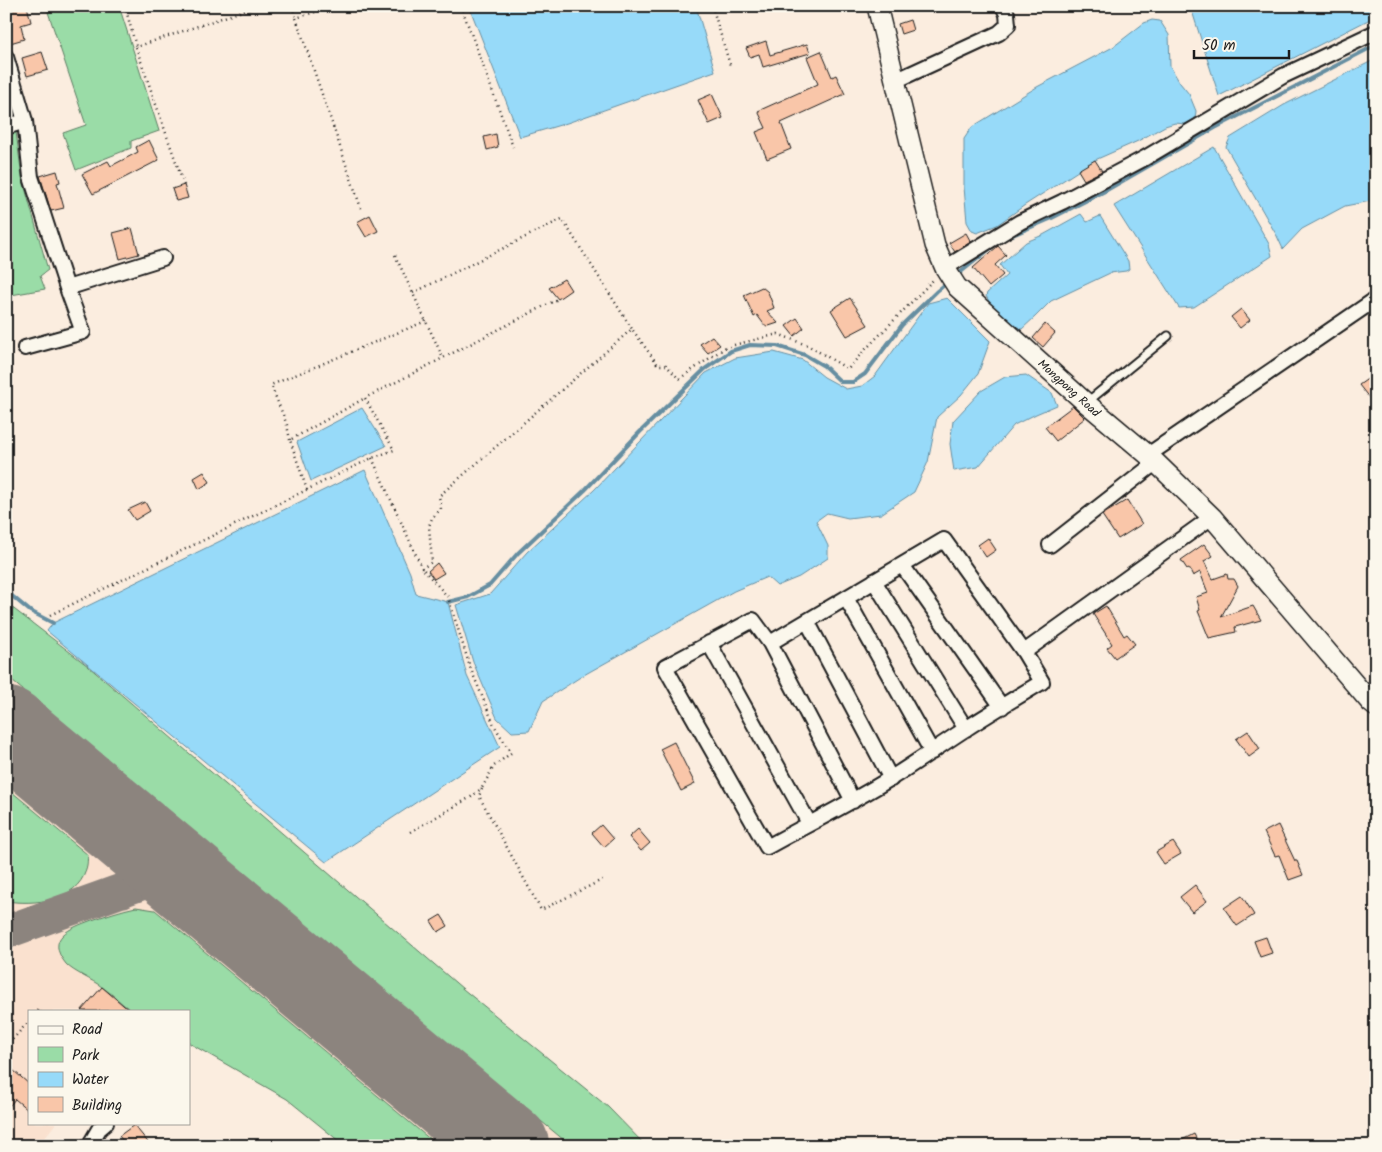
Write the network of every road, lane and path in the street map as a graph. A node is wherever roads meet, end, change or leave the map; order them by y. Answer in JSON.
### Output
{"nodes":[{"id":1,"x":125,"y":6,"type":"edge"},
{"id":2,"x":257,"y":6,"type":"edge"},
{"id":3,"x":292,"y":6,"type":"edge"},
{"id":4,"x":334,"y":6,"type":"edge"},
{"id":5,"x":461,"y":6,"type":"edge"},
{"id":6,"x":712,"y":6,"type":"edge"},
{"id":7,"x":877,"y":6,"type":"edge"},
{"id":8,"x":1003,"y":6,"type":"edge"},
{"id":9,"x":296,"y":18,"type":"junction"},
{"id":10,"x":1376,"y":32,"type":"edge"},
{"id":11,"x":136,"y":47,"type":"junction"},
{"id":12,"x":6,"y":57,"type":"edge"},
{"id":13,"x":730,"y":65,"type":"dead end"},
{"id":14,"x":895,"y":81,"type":"junction"},
{"id":15,"x":25,"y":121,"type":"junction"},
{"id":16,"x":6,"y":127,"type":"edge"},
{"id":17,"x":513,"y":148,"type":"dead end"},
{"id":18,"x":184,"y":185,"type":"dead end"},
{"id":19,"x":362,"y":211,"type":"dead end"},
{"id":20,"x":395,"y":255,"type":"dead end"},
{"id":21,"x":163,"y":258,"type":"dead end"},
{"id":22,"x":945,"y":268,"type":"junction"},
{"id":23,"x":67,"y":288,"type":"junction"},
{"id":24,"x":413,"y":293,"type":"junction"},
{"id":25,"x":558,"y":299,"type":"dead end"},
{"id":26,"x":1376,"y":299,"type":"edge"},
{"id":27,"x":426,"y":322,"type":"junction"},
{"id":28,"x":632,"y":329,"type":"junction"},
{"id":29,"x":1168,"y":336,"type":"dead end"},
{"id":30,"x":25,"y":348,"type":"dead end"},
{"id":31,"x":443,"y":358,"type":"junction"},
{"id":32,"x":364,"y":398,"type":"junction"},
{"id":33,"x":1086,"y":403,"type":"junction"},
{"id":34,"x":290,"y":440,"type":"junction"},
{"id":35,"x":372,"y":458,"type":"junction"},
{"id":36,"x":1151,"y":459,"type":"junction"},
{"id":37,"x":307,"y":490,"type":"junction"},
{"id":38,"x":1212,"y":517,"type":"junction"},
{"id":39,"x":1050,"y":545,"type":"dead end"},
{"id":40,"x":902,"y":565,"type":"junction"},
{"id":41,"x":422,"y":568,"type":"junction"},
{"id":42,"x":874,"y":581,"type":"junction"},
{"id":43,"x":846,"y":598,"type":"junction"},
{"id":44,"x":50,"y":615,"type":"dead end"},
{"id":45,"x":808,"y":621,"type":"junction"},
{"id":46,"x":709,"y":643,"type":"junction"},
{"id":47,"x":770,"y":643,"type":"junction"},
{"id":48,"x":1024,"y":652,"type":"junction"},
{"id":49,"x":1002,"y":707,"type":"junction"},
{"id":50,"x":1376,"y":707,"type":"edge"},
{"id":51,"x":966,"y":729,"type":"junction"},
{"id":52,"x":932,"y":752,"type":"junction"},
{"id":53,"x":891,"y":779,"type":"junction"},
{"id":54,"x":482,"y":788,"type":"junction"},
{"id":55,"x":853,"y":801,"type":"junction"},
{"id":56,"x":809,"y":823,"type":"junction"},
{"id":57,"x":410,"y":832,"type":"dead end"},
{"id":58,"x":604,"y":879,"type":"dead end"},
{"id":59,"x":28,"y":1022,"type":"edge"},
{"id":60,"x":6,"y":1047,"type":"edge"},
{"id":61,"x":105,"y":1124,"type":"edge"},
{"id":62,"x":89,"y":1146,"type":"edge"}],
"edges":[{"from":1,"to":11,"type":"path"},
{"from":2,"to":11,"type":"path"},
{"from":3,"to":9,"type":"path"},
{"from":4,"to":9,"type":"path"},
{"from":5,"to":17,"type":"path"},
{"from":6,"to":13,"type":"path"},
{"from":7,"to":14,"type":"main road","name":"Mongpong Road"},
{"from":8,"to":14,"type":"street"},
{"from":9,"to":19,"type":"path"},
{"from":10,"to":22,"type":"street"},
{"from":11,"to":18,"type":"path"},
{"from":12,"to":15,"type":"street"},
{"from":14,"to":22,"type":"main road","name":"Mongpong Road"},
{"from":15,"to":16,"type":"street"},
{"from":15,"to":23,"type":"street"},
{"from":20,"to":24,"type":"path"},
{"from":21,"to":23,"type":"street"},
{"from":22,"to":28,"type":"path"},
{"from":22,"to":33,"type":"main road","name":"Mongpong Road"},
{"from":23,"to":30,"type":"street"},
{"from":24,"to":27,"type":"path"},
{"from":24,"to":28,"type":"path"},
{"from":25,"to":31,"type":"path"},
{"from":26,"to":36,"type":"street"},
{"from":27,"to":31,"type":"path"},
{"from":27,"to":34,"type":"path"},
{"from":28,"to":41,"type":"path"},
{"from":29,"to":33,"type":"lane"},
{"from":31,"to":32,"type":"path"},
{"from":32,"to":34,"type":"path"},
{"from":32,"to":35,"type":"path"},
{"from":33,"to":36,"type":"main road","name":"Mongpong Road"},
{"from":34,"to":37,"type":"path"},
{"from":35,"to":37,"type":"path"},
{"from":35,"to":41,"type":"path"},
{"from":36,"to":38,"type":"main road","name":"Mongpong Road"},
{"from":36,"to":39,"type":"street"},
{"from":37,"to":44,"type":"path"},
{"from":38,"to":48,"type":"street"},
{"from":38,"to":50,"type":"main road","name":"Mongpong Road"},
{"from":40,"to":42,"type":"street"},
{"from":40,"to":48,"type":"street"},
{"from":40,"to":49,"type":"street"},
{"from":41,"to":54,"type":"path"},
{"from":42,"to":43,"type":"street"},
{"from":42,"to":51,"type":"street"},
{"from":43,"to":45,"type":"street"},
{"from":43,"to":52,"type":"street"},
{"from":45,"to":47,"type":"street"},
{"from":45,"to":53,"type":"street"},
{"from":46,"to":47,"type":"street"},
{"from":46,"to":56,"type":"street"},
{"from":46,"to":56,"type":"street"},
{"from":47,"to":55,"type":"street"},
{"from":48,"to":49,"type":"street"},
{"from":49,"to":51,"type":"street"},
{"from":51,"to":52,"type":"street"},
{"from":52,"to":53,"type":"street"},
{"from":53,"to":55,"type":"street"},
{"from":54,"to":57,"type":"path"},
{"from":54,"to":58,"type":"path"},
{"from":55,"to":56,"type":"street"},
{"from":59,"to":60,"type":"path"},
{"from":61,"to":62,"type":"street"}]}
